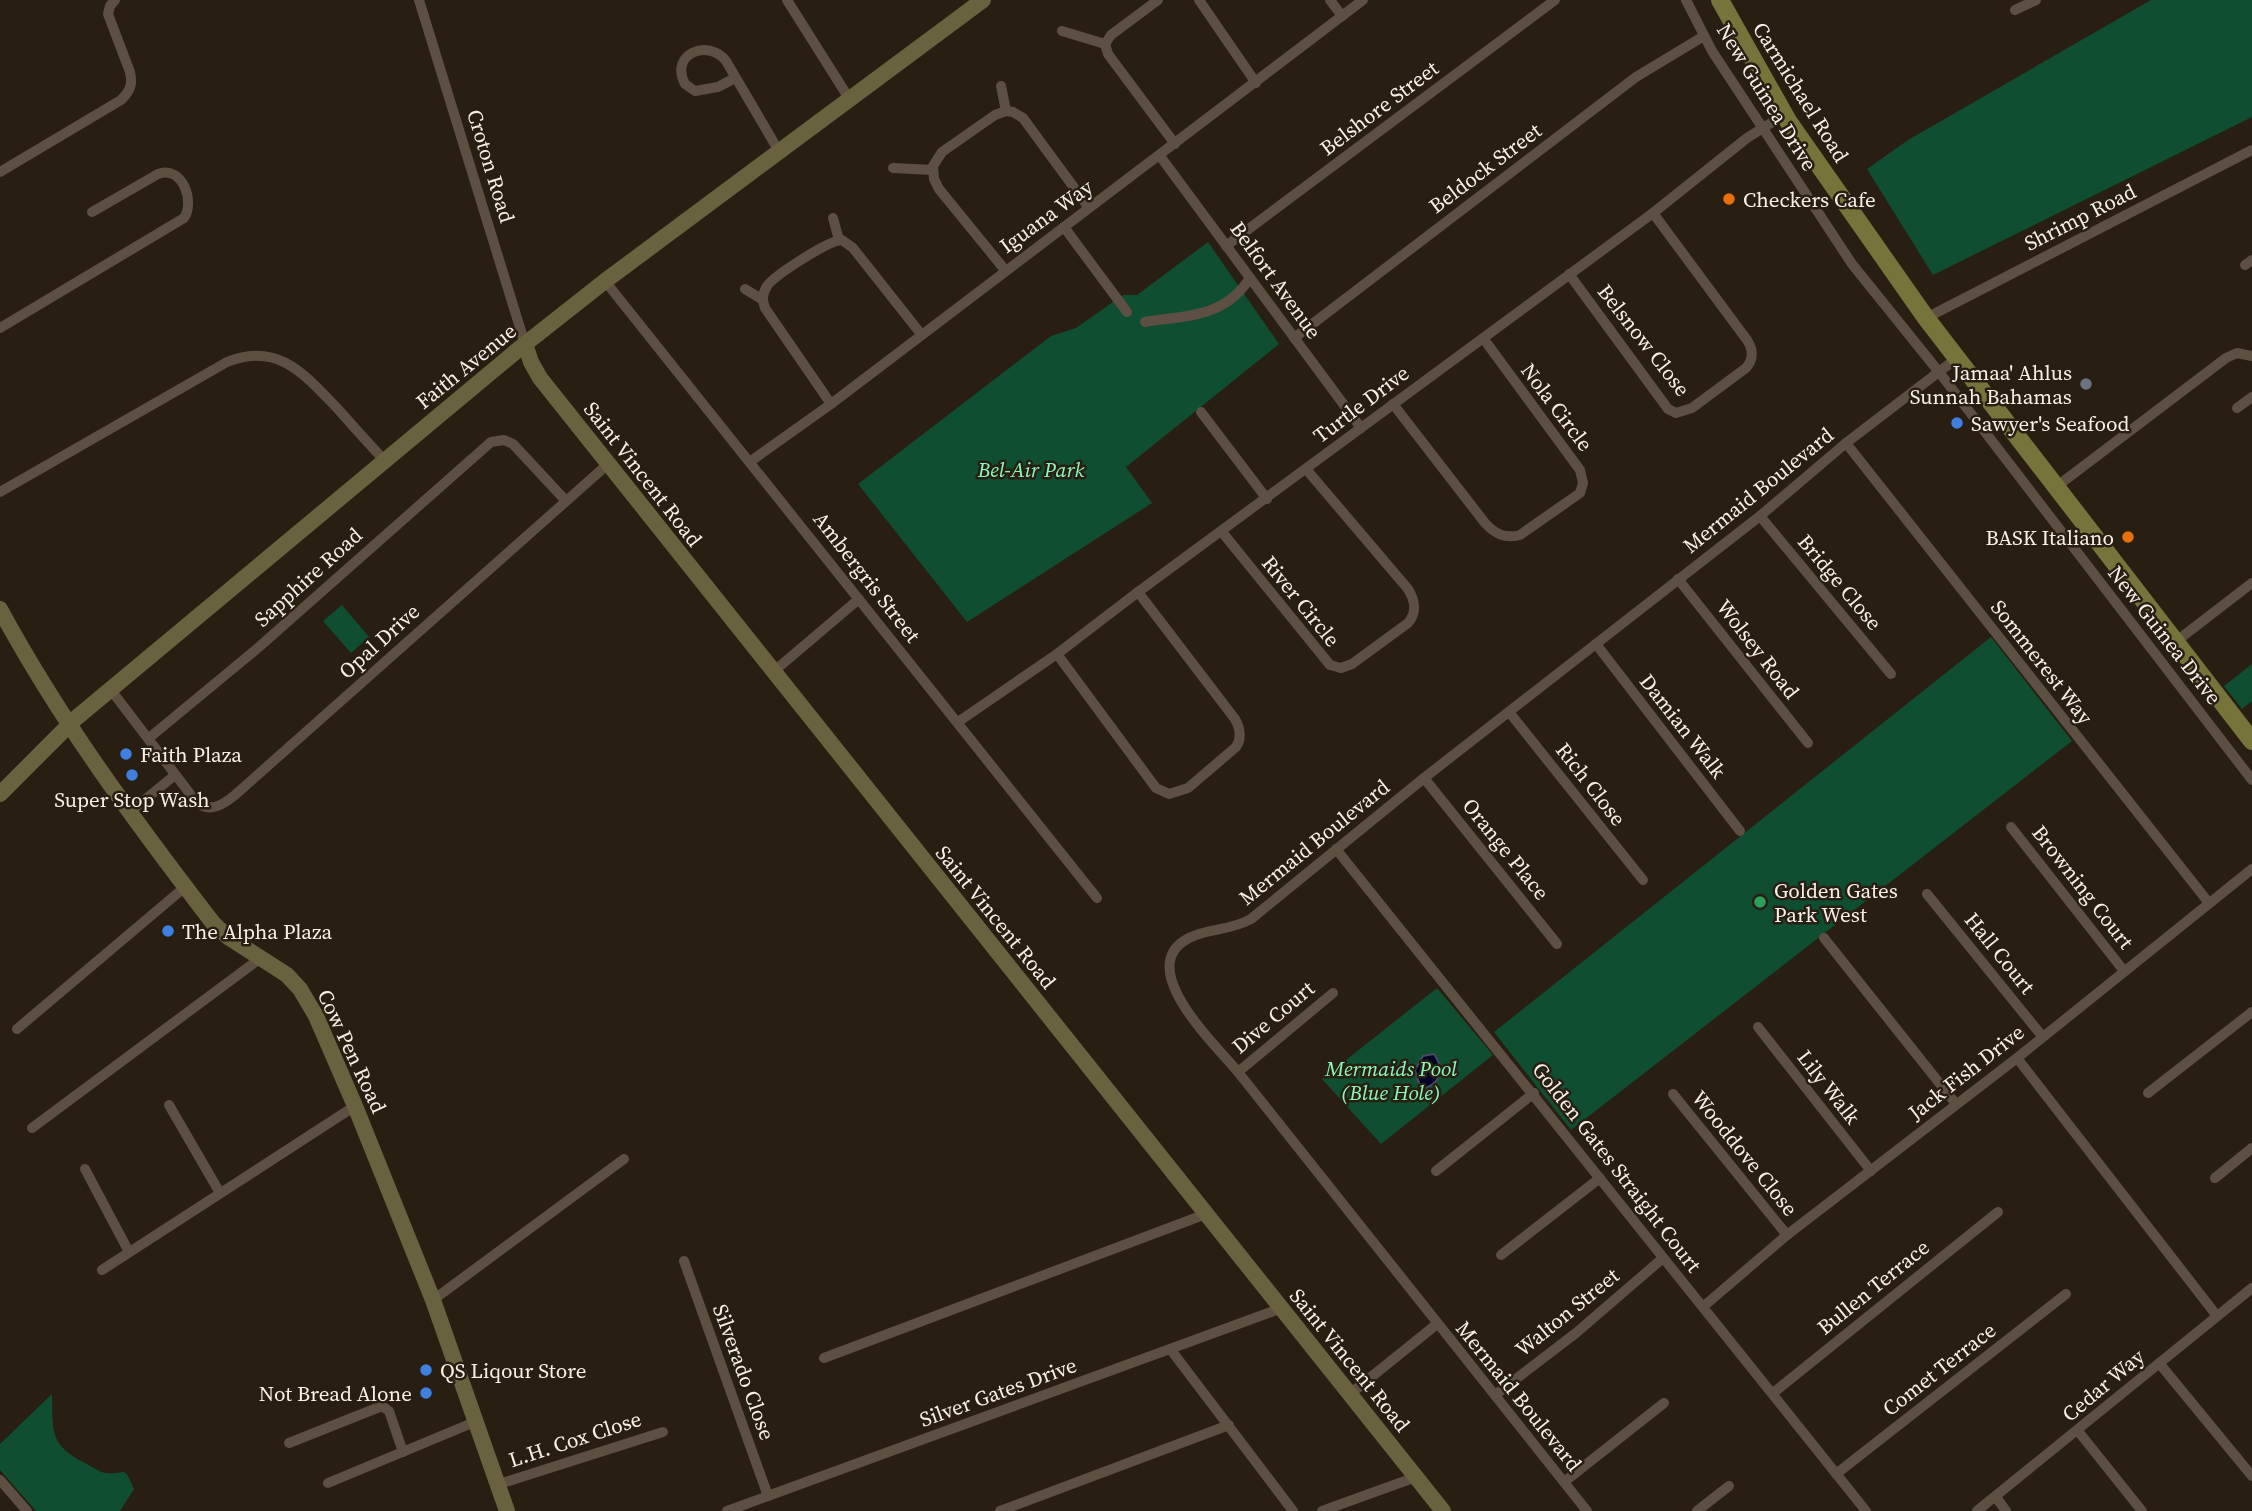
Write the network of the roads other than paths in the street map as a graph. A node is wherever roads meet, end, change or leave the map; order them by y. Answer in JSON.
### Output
{"nodes":[{"id":1,"x":115,"y":0,"type":"edge"},
{"id":2,"x":419,"y":0,"type":"edge"},
{"id":3,"x":787,"y":0,"type":"edge"},
{"id":4,"x":983,"y":0,"type":"edge"},
{"id":5,"x":1158,"y":0,"type":"edge"},
{"id":6,"x":1199,"y":0,"type":"edge"},
{"id":7,"x":1330,"y":0,"type":"edge"},
{"id":8,"x":1363,"y":0,"type":"edge"},
{"id":9,"x":1555,"y":0,"type":"edge"},
{"id":10,"x":1686,"y":0,"type":"edge"},
{"id":11,"x":1720,"y":0,"type":"edge"},
{"id":12,"x":2036,"y":0,"type":"edge"},
{"id":13,"x":2015,"y":10,"type":"dead end"},
{"id":14,"x":1342,"y":16,"type":"junction"},
{"id":15,"x":1062,"y":30,"type":"dead end"},
{"id":16,"x":1704,"y":36,"type":"junction"},
{"id":17,"x":1105,"y":44,"type":"junction"},
{"id":18,"x":735,"y":78,"type":"junction"},
{"id":19,"x":1256,"y":83,"type":"junction"},
{"id":20,"x":1001,"y":86,"type":"dead end"},
{"id":21,"x":850,"y":100,"type":"junction"},
{"id":22,"x":1006,"y":111,"type":"junction"},
{"id":23,"x":1784,"y":115,"type":"junction"},
{"id":24,"x":1762,"y":128,"type":"junction"},
{"id":25,"x":1175,"y":144,"type":"junction"},
{"id":26,"x":2252,"y":150,"type":"edge"},
{"id":27,"x":780,"y":153,"type":"junction"},
{"id":28,"x":1160,"y":156,"type":"junction"},
{"id":29,"x":893,"y":168,"type":"dead end"},
{"id":30,"x":933,"y":170,"type":"junction"},
{"id":31,"x":0,"y":172,"type":"edge"},
{"id":32,"x":1089,"y":208,"type":"junction"},
{"id":33,"x":92,"y":212,"type":"dead end"},
{"id":34,"x":1653,"y":213,"type":"junction"},
{"id":35,"x":833,"y":218,"type":"dead end"},
{"id":36,"x":1065,"y":227,"type":"junction"},
{"id":37,"x":839,"y":240,"type":"junction"},
{"id":38,"x":1226,"y":246,"type":"junction"},
{"id":39,"x":1005,"y":270,"type":"junction"},
{"id":40,"x":1569,"y":274,"type":"junction"},
{"id":41,"x":1250,"y":278,"type":"junction"},
{"id":42,"x":605,"y":281,"type":"junction"},
{"id":43,"x":745,"y":289,"type":"dead end"},
{"id":44,"x":763,"y":300,"type":"junction"},
{"id":45,"x":1127,"y":312,"type":"dead end"},
{"id":46,"x":1926,"y":318,"type":"junction"},
{"id":47,"x":1145,"y":322,"type":"dead end"},
{"id":48,"x":0,"y":328,"type":"edge"},
{"id":49,"x":921,"y":334,"type":"junction"},
{"id":50,"x":1294,"y":338,"type":"junction"},
{"id":51,"x":1483,"y":338,"type":"junction"},
{"id":52,"x":525,"y":344,"type":"junction"},
{"id":53,"x":2252,"y":356,"type":"edge"},
{"id":54,"x":1957,"y":358,"type":"junction"},
{"id":55,"x":1939,"y":372,"type":"junction"},
{"id":56,"x":2252,"y":397,"type":"edge"},
{"id":57,"x":831,"y":404,"type":"junction"},
{"id":58,"x":1393,"y":404,"type":"junction"},
{"id":59,"x":2237,"y":408,"type":"dead end"},
{"id":60,"x":1201,"y":412,"type":"dead end"},
{"id":61,"x":1361,"y":428,"type":"junction"},
{"id":62,"x":1846,"y":443,"type":"junction"},
{"id":63,"x":384,"y":460,"type":"junction"},
{"id":64,"x":751,"y":461,"type":"junction"},
{"id":65,"x":608,"y":464,"type":"junction"},
{"id":66,"x":1306,"y":469,"type":"junction"},
{"id":67,"x":2056,"y":487,"type":"junction"},
{"id":68,"x":0,"y":492,"type":"edge"},
{"id":69,"x":1267,"y":499,"type":"junction"},
{"id":70,"x":566,"y":501,"type":"junction"},
{"id":71,"x":1760,"y":516,"type":"junction"},
{"id":72,"x":1222,"y":532,"type":"junction"},
{"id":73,"x":1678,"y":579,"type":"junction"},
{"id":74,"x":2252,"y":583,"type":"edge"},
{"id":75,"x":1138,"y":592,"type":"junction"},
{"id":76,"x":859,"y":599,"type":"junction"},
{"id":77,"x":0,"y":609,"type":"edge"},
{"id":78,"x":2174,"y":643,"type":"junction"},
{"id":79,"x":1596,"y":644,"type":"junction"},
{"id":80,"x":1057,"y":654,"type":"junction"},
{"id":81,"x":773,"y":672,"type":"junction"},
{"id":82,"x":1891,"y":674,"type":"dead end"},
{"id":83,"x":111,"y":690,"type":"junction"},
{"id":84,"x":1509,"y":712,"type":"junction"},
{"id":85,"x":958,"y":722,"type":"junction"},
{"id":86,"x":69,"y":725,"type":"junction"},
{"id":87,"x":149,"y":738,"type":"junction"},
{"id":88,"x":2252,"y":741,"type":"edge"},
{"id":89,"x":1808,"y":743,"type":"dead end"},
{"id":90,"x":175,"y":775,"type":"junction"},
{"id":91,"x":1424,"y":778,"type":"junction"},
{"id":92,"x":2252,"y":780,"type":"edge"},
{"id":93,"x":0,"y":794,"type":"edge"},
{"id":94,"x":131,"y":811,"type":"junction"},
{"id":95,"x":2011,"y":827,"type":"dead end"},
{"id":96,"x":1740,"y":831,"type":"dead end"},
{"id":97,"x":1336,"y":849,"type":"junction"},
{"id":98,"x":2252,"y":869,"type":"edge"},
{"id":99,"x":1643,"y":880,"type":"dead end"},
{"id":100,"x":185,"y":887,"type":"junction"},
{"id":101,"x":1927,"y":894,"type":"dead end"},
{"id":102,"x":1097,"y":898,"type":"dead end"},
{"id":103,"x":2209,"y":903,"type":"junction"},
{"id":104,"x":1824,"y":938,"type":"dead end"},
{"id":105,"x":1557,"y":944,"type":"dead end"},
{"id":106,"x":262,"y":957,"type":"junction"},
{"id":107,"x":2124,"y":971,"type":"junction"},
{"id":108,"x":1333,"y":993,"type":"dead end"},
{"id":109,"x":2252,"y":1012,"type":"edge"},
{"id":110,"x":1758,"y":1027,"type":"dead end"},
{"id":111,"x":17,"y":1030,"type":"dead end"},
{"id":112,"x":2042,"y":1036,"type":"junction"},
{"id":113,"x":2017,"y":1058,"type":"junction"},
{"id":114,"x":1238,"y":1072,"type":"junction"},
{"id":115,"x":1534,"y":1093,"type":"junction"},
{"id":116,"x":2148,"y":1093,"type":"dead end"},
{"id":117,"x":1673,"y":1094,"type":"dead end"},
{"id":118,"x":1956,"y":1104,"type":"junction"},
{"id":119,"x":169,"y":1105,"type":"dead end"},
{"id":120,"x":355,"y":1106,"type":"junction"},
{"id":121,"x":32,"y":1128,"type":"dead end"},
{"id":122,"x":2252,"y":1148,"type":"edge"},
{"id":123,"x":624,"y":1159,"type":"dead end"},
{"id":124,"x":85,"y":1168,"type":"dead end"},
{"id":125,"x":1436,"y":1171,"type":"dead end"},
{"id":126,"x":1871,"y":1171,"type":"junction"},
{"id":127,"x":1600,"y":1178,"type":"junction"},
{"id":128,"x":2215,"y":1178,"type":"dead end"},
{"id":129,"x":220,"y":1193,"type":"junction"},
{"id":130,"x":1998,"y":1212,"type":"dead end"},
{"id":131,"x":1206,"y":1214,"type":"junction"},
{"id":132,"x":1787,"y":1235,"type":"junction"},
{"id":133,"x":129,"y":1252,"type":"junction"},
{"id":134,"x":1501,"y":1255,"type":"dead end"},
{"id":135,"x":1663,"y":1258,"type":"junction"},
{"id":136,"x":684,"y":1261,"type":"dead end"},
{"id":137,"x":102,"y":1269,"type":"dead end"},
{"id":138,"x":2066,"y":1294,"type":"dead end"},
{"id":139,"x":2250,"y":1294,"type":"edge"},
{"id":140,"x":433,"y":1300,"type":"junction"},
{"id":141,"x":1704,"y":1306,"type":"junction"},
{"id":142,"x":1282,"y":1308,"type":"junction"},
{"id":143,"x":2217,"y":1316,"type":"junction"},
{"id":144,"x":1437,"y":1324,"type":"junction"},
{"id":145,"x":1171,"y":1350,"type":"junction"},
{"id":146,"x":824,"y":1358,"type":"dead end"},
{"id":147,"x":2160,"y":1363,"type":"junction"},
{"id":148,"x":1773,"y":1393,"type":"junction"},
{"id":149,"x":1350,"y":1394,"type":"junction"},
{"id":150,"x":1494,"y":1395,"type":"junction"},
{"id":151,"x":1664,"y":1403,"type":"dead end"},
{"id":152,"x":477,"y":1421,"type":"junction"},
{"id":153,"x":1228,"y":1425,"type":"junction"},
{"id":154,"x":2078,"y":1431,"type":"junction"},
{"id":155,"x":663,"y":1432,"type":"dead end"},
{"id":156,"x":289,"y":1443,"type":"dead end"},
{"id":157,"x":403,"y":1452,"type":"junction"},
{"id":158,"x":1836,"y":1474,"type":"junction"},
{"id":159,"x":2252,"y":1476,"type":"edge"},
{"id":160,"x":1416,"y":1477,"type":"junction"},
{"id":161,"x":0,"y":1480,"type":"edge"},
{"id":162,"x":1564,"y":1482,"type":"junction"},
{"id":163,"x":328,"y":1483,"type":"dead end"},
{"id":164,"x":499,"y":1484,"type":"junction"},
{"id":165,"x":1729,"y":1486,"type":"dead end"},
{"id":166,"x":768,"y":1496,"type":"junction"},
{"id":167,"x":1996,"y":1497,"type":"junction"},
{"id":168,"x":27,"y":1511,"type":"edge"},
{"id":169,"x":507,"y":1511,"type":"edge"},
{"id":170,"x":727,"y":1511,"type":"edge"},
{"id":171,"x":1000,"y":1511,"type":"edge"},
{"id":172,"x":1293,"y":1511,"type":"edge"},
{"id":173,"x":1322,"y":1511,"type":"edge"},
{"id":174,"x":1443,"y":1511,"type":"edge"},
{"id":175,"x":1587,"y":1511,"type":"edge"},
{"id":176,"x":1697,"y":1511,"type":"edge"},
{"id":177,"x":1866,"y":1511,"type":"edge"},
{"id":178,"x":1977,"y":1511,"type":"edge"},
{"id":179,"x":2006,"y":1511,"type":"edge"},
{"id":180,"x":2141,"y":1511,"type":"edge"}],
"edges":[{"from":1,"to":31,"type":"street"},
{"from":2,"to":52,"type":"street","name":"Croton Road"},
{"from":3,"to":21,"type":"street"},
{"from":4,"to":21,"type":"street","name":"Faith Avenue"},
{"from":5,"to":17,"type":"street"},
{"from":6,"to":19,"type":"street"},
{"from":7,"to":14,"type":"street"},
{"from":8,"to":14,"type":"street","name":"Iguana Way"},
{"from":9,"to":38,"type":"street","name":"Belshore Street"},
{"from":10,"to":16,"type":"street","name":"New Guinea Drive"},
{"from":11,"to":23,"type":"main road","name":"Carmichael Road"},
{"from":12,"to":13,"type":"street"},
{"from":14,"to":19,"type":"street","name":"Iguana Way"},
{"from":15,"to":17,"type":"street"},
{"from":16,"to":24,"type":"street","name":"New Guinea Drive"},
{"from":16,"to":50,"type":"street","name":"Beldock Street"},
{"from":17,"to":25,"type":"street"},
{"from":18,"to":18,"type":"street"},
{"from":18,"to":27,"type":"street"},
{"from":19,"to":25,"type":"street","name":"Iguana Way"},
{"from":20,"to":22,"type":"street"},
{"from":21,"to":27,"type":"street","name":"Faith Avenue"},
{"from":22,"to":30,"type":"street"},
{"from":22,"to":32,"type":"street"},
{"from":23,"to":24,"type":"street","name":"Turtle Drive"},
{"from":23,"to":46,"type":"main road","name":"Carmichael Road"},
{"from":24,"to":34,"type":"street","name":"Turtle Drive"},
{"from":24,"to":55,"type":"street","name":"New Guinea Drive"},
{"from":25,"to":28,"type":"street","name":"Iguana Way"},
{"from":26,"to":46,"type":"street","name":"Shrimp Road"},
{"from":27,"to":42,"type":"street","name":"Faith Avenue"},
{"from":28,"to":32,"type":"street","name":"Iguana Way"},
{"from":28,"to":38,"type":"street","name":"Belfort Avenue"},
{"from":29,"to":30,"type":"street"},
{"from":30,"to":39,"type":"street"},
{"from":32,"to":36,"type":"street","name":"Iguana Way"},
{"from":33,"to":48,"type":"street"},
{"from":34,"to":40,"type":"street","name":"Turtle Drive"},
{"from":34,"to":40,"type":"street","name":"Belsnow Close"},
{"from":35,"to":37,"type":"street"},
{"from":36,"to":39,"type":"street","name":"Iguana Way"},
{"from":36,"to":45,"type":"street"},
{"from":37,"to":44,"type":"street"},
{"from":37,"to":49,"type":"street"},
{"from":38,"to":41,"type":"street","name":"Belfort Avenue"},
{"from":39,"to":49,"type":"street","name":"Iguana Way"},
{"from":40,"to":51,"type":"street","name":"Turtle Drive"},
{"from":41,"to":47,"type":"street"},
{"from":41,"to":50,"type":"street","name":"Belfort Avenue"},
{"from":42,"to":52,"type":"street","name":"Faith Avenue"},
{"from":42,"to":64,"type":"street","name":"Ambergris Street"},
{"from":43,"to":44,"type":"street"},
{"from":44,"to":57,"type":"street"},
{"from":46,"to":54,"type":"main road","name":"Carmichael Road"},
{"from":49,"to":57,"type":"street","name":"Iguana Way"},
{"from":50,"to":61,"type":"street","name":"Belfort Avenue"},
{"from":51,"to":58,"type":"street","name":"Turtle Drive"},
{"from":51,"to":58,"type":"street","name":"Nola Circle"},
{"from":52,"to":63,"type":"street","name":"Faith Avenue"},
{"from":52,"to":65,"type":"street","name":"Saint Vincent Road"},
{"from":53,"to":67,"type":"street"},
{"from":54,"to":55,"type":"street","name":"Mermaid Boulevard"},
{"from":54,"to":67,"type":"main road","name":"Carmichael Road"},
{"from":55,"to":62,"type":"street","name":"Mermaid Boulevard"},
{"from":55,"to":92,"type":"street","name":"New Guinea Drive"},
{"from":56,"to":59,"type":"street"},
{"from":57,"to":64,"type":"street","name":"Iguana Way"},
{"from":58,"to":61,"type":"street","name":"Turtle Drive"},
{"from":60,"to":69,"type":"street"},
{"from":61,"to":66,"type":"street","name":"Turtle Drive"},
{"from":62,"to":71,"type":"street","name":"Mermaid Boulevard"},
{"from":62,"to":103,"type":"street","name":"Sommerest Way"},
{"from":63,"to":68,"type":"street"},
{"from":63,"to":83,"type":"street","name":"Faith Avenue"},
{"from":64,"to":76,"type":"street","name":"Ambergris Street"},
{"from":65,"to":70,"type":"street","name":"Opal Drive"},
{"from":65,"to":81,"type":"street","name":"Saint Vincent Road"},
{"from":66,"to":69,"type":"street","name":"Turtle Drive"},
{"from":66,"to":72,"type":"street","name":"River Circle"},
{"from":67,"to":78,"type":"main road","name":"Carmichael Road"},
{"from":69,"to":72,"type":"street","name":"Turtle Drive"},
{"from":70,"to":87,"type":"street","name":"Sapphire Road"},
{"from":70,"to":90,"type":"street","name":"Opal Drive"},
{"from":71,"to":73,"type":"street","name":"Mermaid Boulevard"},
{"from":71,"to":82,"type":"street","name":"Bridge Close"},
{"from":72,"to":75,"type":"street","name":"Turtle Drive"},
{"from":73,"to":79,"type":"street","name":"Mermaid Boulevard"},
{"from":73,"to":89,"type":"street","name":"Wolsey Road"},
{"from":74,"to":78,"type":"street"},
{"from":75,"to":80,"type":"street","name":"Turtle Drive"},
{"from":75,"to":80,"type":"street"},
{"from":76,"to":81,"type":"street"},
{"from":76,"to":85,"type":"street","name":"Ambergris Street"},
{"from":77,"to":86,"type":"street","name":"Cow Pen Road"},
{"from":78,"to":88,"type":"main road","name":"Carmichael Road"},
{"from":79,"to":84,"type":"street","name":"Mermaid Boulevard"},
{"from":79,"to":96,"type":"street","name":"Damian Walk"},
{"from":80,"to":85,"type":"street","name":"Turtle Drive"},
{"from":81,"to":131,"type":"street","name":"Saint Vincent Road"},
{"from":83,"to":86,"type":"street","name":"Faith Avenue"},
{"from":83,"to":87,"type":"street"},
{"from":84,"to":91,"type":"street","name":"Mermaid Boulevard"},
{"from":84,"to":99,"type":"street","name":"Rich Close"},
{"from":85,"to":102,"type":"street","name":"Ambergris Street"},
{"from":86,"to":93,"type":"street","name":"Faith Avenue"},
{"from":86,"to":94,"type":"street","name":"Cow Pen Road"},
{"from":87,"to":90,"type":"street"},
{"from":90,"to":94,"type":"street"},
{"from":91,"to":97,"type":"street","name":"Mermaid Boulevard"},
{"from":91,"to":105,"type":"street","name":"Orange Place"},
{"from":94,"to":100,"type":"street","name":"Cow Pen Road"},
{"from":95,"to":107,"type":"street","name":"Browning Court"},
{"from":97,"to":114,"type":"street","name":"Mermaid Boulevard"},
{"from":97,"to":115,"type":"street","name":"Golden Gates Straight Court"},
{"from":98,"to":103,"type":"street","name":"Jack Fish Drive"},
{"from":100,"to":106,"type":"street","name":"Cow Pen Road"},
{"from":100,"to":111,"type":"street"},
{"from":101,"to":112,"type":"street","name":"Hall Court"},
{"from":103,"to":107,"type":"street","name":"Jack Fish Drive"},
{"from":104,"to":118,"type":"street"},
{"from":106,"to":120,"type":"street","name":"Cow Pen Road"},
{"from":106,"to":121,"type":"street"},
{"from":107,"to":112,"type":"street","name":"Jack Fish Drive"},
{"from":108,"to":114,"type":"street","name":"Dive Court"},
{"from":109,"to":116,"type":"street"},
{"from":110,"to":126,"type":"street","name":"Lily Walk"},
{"from":112,"to":113,"type":"street","name":"Jack Fish Drive"},
{"from":113,"to":118,"type":"street","name":"Jack Fish Drive"},
{"from":113,"to":143,"type":"street"},
{"from":114,"to":144,"type":"street","name":"Mermaid Boulevard"},
{"from":115,"to":125,"type":"street"},
{"from":115,"to":127,"type":"street","name":"Golden Gates Straight Court"},
{"from":117,"to":132,"type":"street","name":"Wooddove Close"},
{"from":118,"to":126,"type":"street","name":"Jack Fish Drive"},
{"from":119,"to":129,"type":"street"},
{"from":120,"to":129,"type":"street"},
{"from":120,"to":140,"type":"street","name":"Cow Pen Road"},
{"from":122,"to":128,"type":"street"},
{"from":123,"to":140,"type":"street"},
{"from":124,"to":133,"type":"street"},
{"from":126,"to":132,"type":"street","name":"Jack Fish Drive"},
{"from":127,"to":134,"type":"street"},
{"from":127,"to":135,"type":"street","name":"Golden Gates Straight Court"},
{"from":129,"to":133,"type":"street"},
{"from":130,"to":148,"type":"street","name":"Bullen Terrace"},
{"from":131,"to":142,"type":"street","name":"Saint Vincent Road"},
{"from":131,"to":146,"type":"street"},
{"from":132,"to":141,"type":"street","name":"Jack Fish Drive"},
{"from":133,"to":137,"type":"street"},
{"from":135,"to":141,"type":"street","name":"Golden Gates Straight Court"},
{"from":135,"to":150,"type":"street","name":"Walton Street"},
{"from":136,"to":166,"type":"street","name":"Silverado Close"},
{"from":138,"to":158,"type":"street","name":"Comet Terrace"},
{"from":139,"to":143,"type":"street","name":"Cedar Way"},
{"from":140,"to":152,"type":"street","name":"Cow Pen Road"},
{"from":141,"to":148,"type":"street","name":"Golden Gates Straight Court"},
{"from":142,"to":145,"type":"street","name":"Silver Gates Drive"},
{"from":142,"to":149,"type":"street","name":"Saint Vincent Road"},
{"from":143,"to":147,"type":"street","name":"Cedar Way"},
{"from":144,"to":149,"type":"street"},
{"from":144,"to":150,"type":"street","name":"Mermaid Boulevard"},
{"from":145,"to":153,"type":"street"},
{"from":145,"to":166,"type":"street","name":"Silver Gates Drive"},
{"from":147,"to":154,"type":"street","name":"Cedar Way"},
{"from":147,"to":159,"type":"street"},
{"from":148,"to":158,"type":"street","name":"Golden Gates Straight Court"},
{"from":149,"to":160,"type":"street","name":"Saint Vincent Road"},
{"from":150,"to":162,"type":"street","name":"Mermaid Boulevard"},
{"from":151,"to":162,"type":"street"},
{"from":152,"to":157,"type":"street"},
{"from":152,"to":164,"type":"street","name":"Cow Pen Road"},
{"from":153,"to":171,"type":"street"},
{"from":153,"to":172,"type":"street"},
{"from":154,"to":167,"type":"street","name":"Cedar Way"},
{"from":154,"to":180,"type":"street"},
{"from":155,"to":164,"type":"street","name":"L.H. Cox Close"},
{"from":156,"to":157,"type":"street"},
{"from":157,"to":163,"type":"street"},
{"from":158,"to":177,"type":"street","name":"Golden Gates Straight Court"},
{"from":160,"to":173,"type":"street"},
{"from":160,"to":174,"type":"street","name":"Saint Vincent Road"},
{"from":161,"to":168,"type":"street"},
{"from":162,"to":175,"type":"street","name":"Mermaid Boulevard"},
{"from":164,"to":169,"type":"street","name":"Cow Pen Road"},
{"from":165,"to":176,"type":"street"},
{"from":166,"to":170,"type":"street","name":"Silver Gates Drive"},
{"from":167,"to":178,"type":"street","name":"Cedar Way"},
{"from":167,"to":179,"type":"street"}]}
